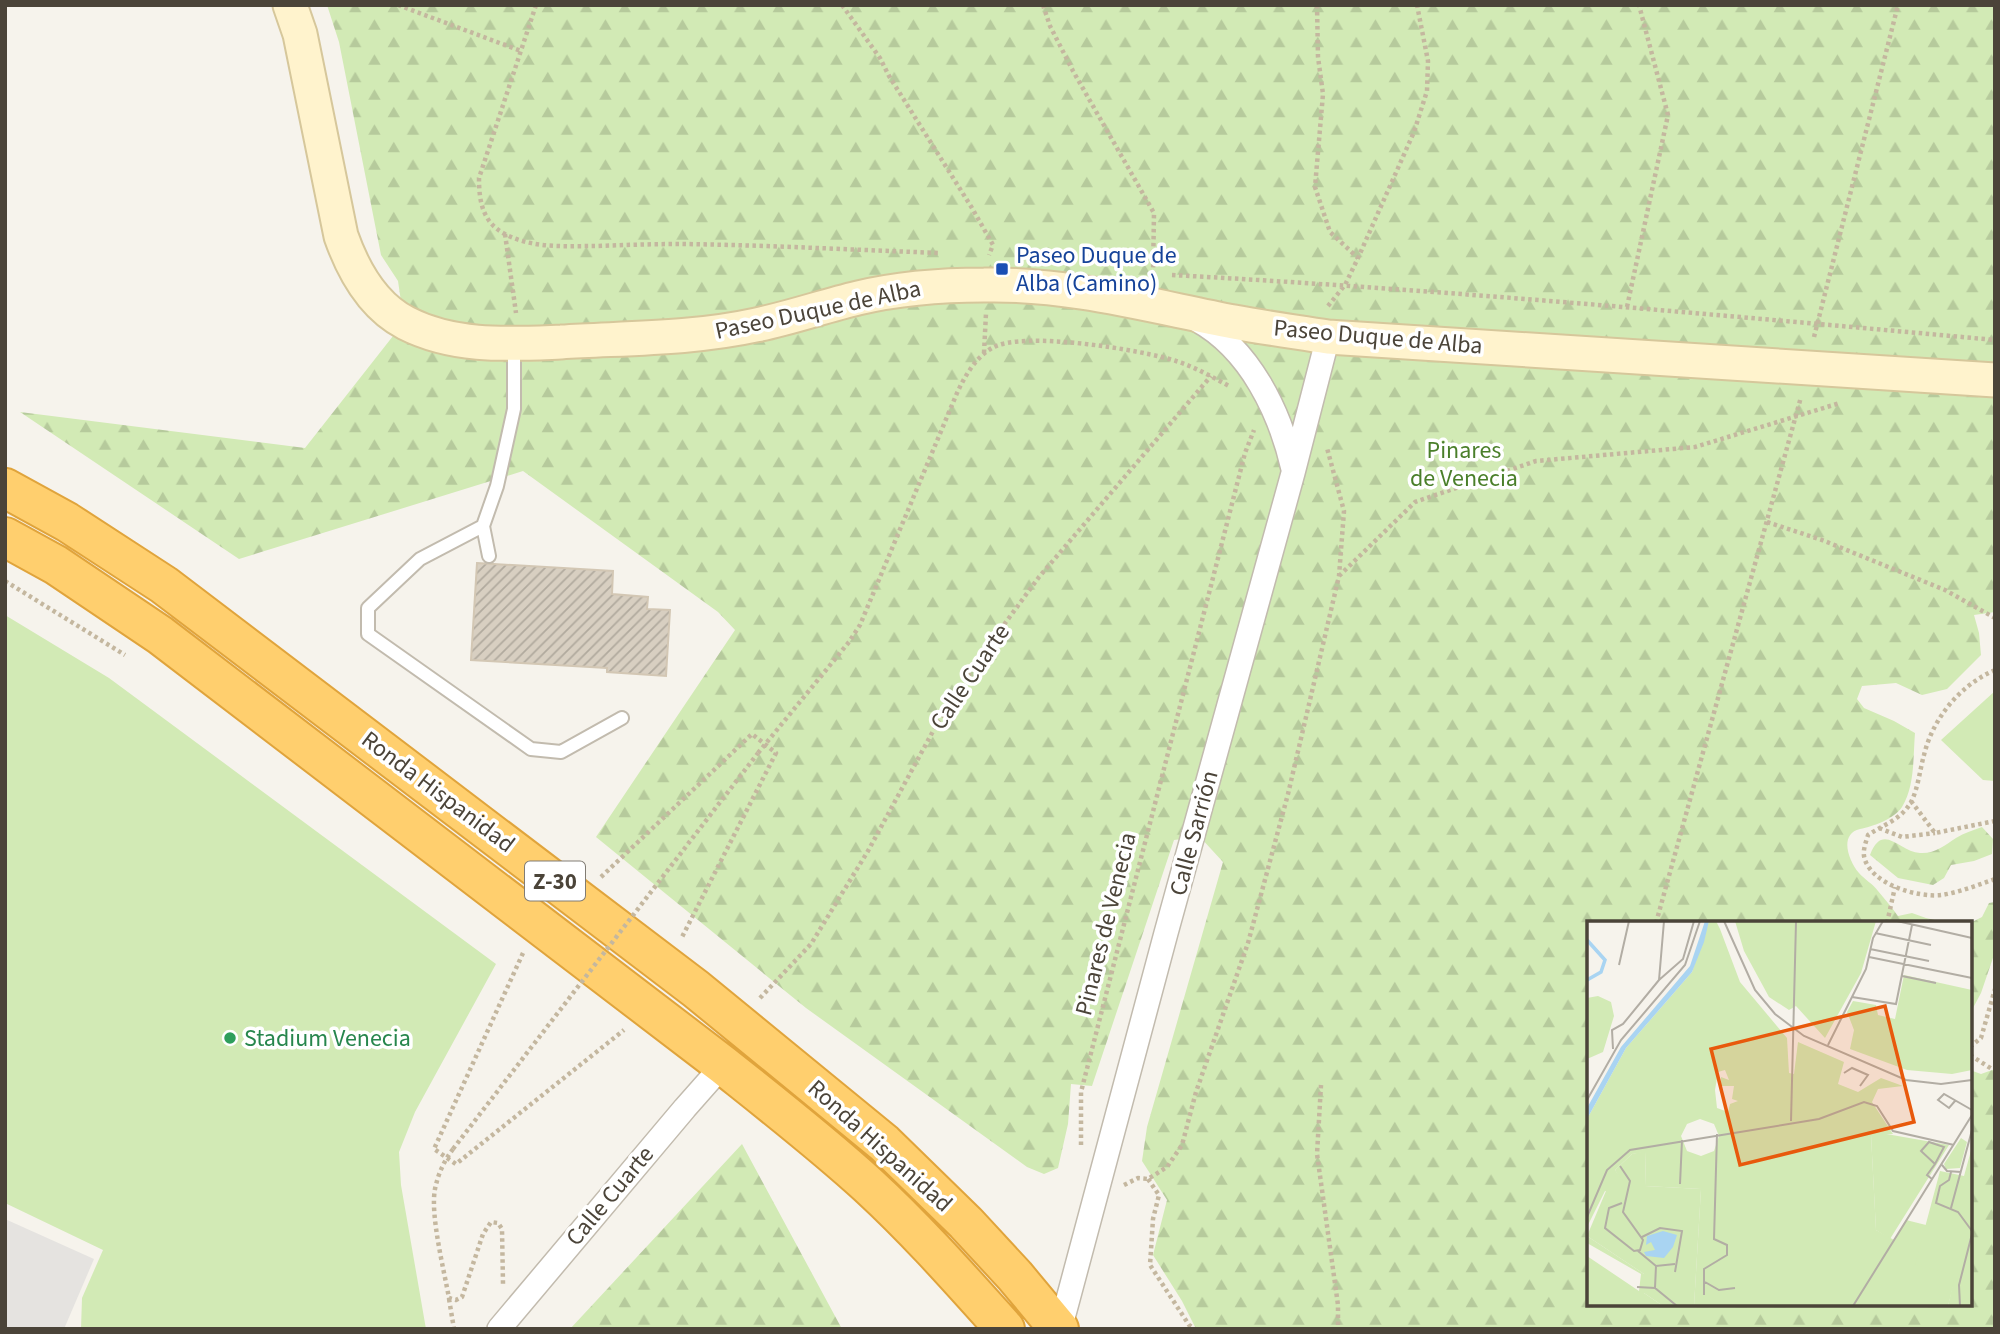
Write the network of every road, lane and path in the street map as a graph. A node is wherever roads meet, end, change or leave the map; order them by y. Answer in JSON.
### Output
{"nodes":[{"id":1,"x":290,"y":5,"type":"edge"},
{"id":2,"x":398,"y":5,"type":"edge"},
{"id":3,"x":536,"y":5,"type":"edge"},
{"id":4,"x":842,"y":5,"type":"edge"},
{"id":5,"x":1044,"y":5,"type":"edge"},
{"id":6,"x":1317,"y":5,"type":"edge"},
{"id":7,"x":1418,"y":5,"type":"edge"},
{"id":8,"x":1639,"y":5,"type":"edge"},
{"id":9,"x":1898,"y":5,"type":"edge"},
{"id":10,"x":521,"y":51,"type":"junction"},
{"id":11,"x":1359,"y":258,"type":"junction"},
{"id":12,"x":1153,"y":274,"type":"dead end"},
{"id":13,"x":987,"y":285,"type":"junction"},
{"id":14,"x":1345,"y":285,"type":"junction"},
{"id":15,"x":1627,"y":307,"type":"junction"},
{"id":16,"x":1179,"y":310,"type":"junction"},
{"id":17,"x":1818,"y":324,"type":"junction"},
{"id":18,"x":1318,"y":335,"type":"junction"},
{"id":19,"x":1995,"y":340,"type":"edge"},
{"id":20,"x":517,"y":344,"type":"junction"},
{"id":21,"x":984,"y":354,"type":"junction"},
{"id":22,"x":1807,"y":368,"type":"junction"},
{"id":23,"x":1210,"y":376,"type":"junction"},
{"id":24,"x":1995,"y":380,"type":"edge"},
{"id":25,"x":1845,"y":401,"type":"dead end"},
{"id":26,"x":1269,"y":402,"type":"junction"},
{"id":27,"x":1796,"y":417,"type":"junction"},
{"id":28,"x":1327,"y":447,"type":"dead end"},
{"id":29,"x":1293,"y":473,"type":"junction"},
{"id":30,"x":5,"y":488,"type":"edge"},
{"id":31,"x":1767,"y":522,"type":"junction"},
{"id":32,"x":483,"y":526,"type":"junction"},
{"id":33,"x":5,"y":537,"type":"edge"},
{"id":34,"x":489,"y":556,"type":"dead end"},
{"id":35,"x":1339,"y":576,"type":"junction"},
{"id":36,"x":1995,"y":618,"type":"edge"},
{"id":37,"x":1995,"y":670,"type":"edge"},
{"id":38,"x":622,"y":718,"type":"dead end"},
{"id":39,"x":765,"y":744,"type":"junction"},
{"id":40,"x":1911,"y":802,"type":"junction"},
{"id":41,"x":1995,"y":821,"type":"edge"},
{"id":42,"x":1878,"y":828,"type":"junction"},
{"id":43,"x":1935,"y":833,"type":"junction"},
{"id":44,"x":1995,"y":879,"type":"edge"},
{"id":45,"x":1895,"y":887,"type":"junction"},
{"id":46,"x":578,"y":899,"type":"junction"},
{"id":47,"x":1657,"y":921,"type":"edge"},
{"id":48,"x":1887,"y":921,"type":"edge"},
{"id":49,"x":681,"y":939,"type":"dead end"},
{"id":50,"x":524,"y":951,"type":"dead end"},
{"id":51,"x":1995,"y":989,"type":"edge"},
{"id":52,"x":749,"y":1011,"type":"junction"},
{"id":53,"x":625,"y":1029,"type":"dead end"},
{"id":54,"x":1972,"y":1045,"type":"edge"},
{"id":55,"x":1972,"y":1056,"type":"edge"},
{"id":56,"x":723,"y":1065,"type":"junction"},
{"id":57,"x":1995,"y":1071,"type":"edge"},
{"id":58,"x":1321,"y":1085,"type":"dead end"},
{"id":59,"x":1081,"y":1152,"type":"dead end"},
{"id":60,"x":447,"y":1158,"type":"junction"},
{"id":61,"x":1149,"y":1179,"type":"junction"},
{"id":62,"x":1120,"y":1187,"type":"dead end"},
{"id":63,"x":449,"y":1298,"type":"junction"},
{"id":64,"x":501,"y":1326,"type":"edge"},
{"id":65,"x":454,"y":1329,"type":"edge"},
{"id":66,"x":1005,"y":1329,"type":"edge"},
{"id":67,"x":1060,"y":1329,"type":"edge"},
{"id":68,"x":1195,"y":1329,"type":"edge"},
{"id":69,"x":1338,"y":1329,"type":"edge"}],
"edges":[{"from":1,"to":20,"type":"street","name":"Paseo Duque de Alba"},
{"from":2,"to":10,"type":"path"},
{"from":3,"to":10,"type":"path"},
{"from":4,"to":13,"type":"path"},
{"from":5,"to":12,"type":"path"},
{"from":6,"to":11,"type":"path"},
{"from":7,"to":11,"type":"path"},
{"from":8,"to":15,"type":"path"},
{"from":9,"to":17,"type":"path"},
{"from":10,"to":20,"type":"path"},
{"from":11,"to":14,"type":"path"},
{"from":13,"to":16,"type":"street","name":"Paseo Duque de Alba"},
{"from":13,"to":20,"type":"street","name":"Paseo Duque de Alba"},
{"from":13,"to":21,"type":"path"},
{"from":14,"to":15,"type":"path"},
{"from":14,"to":18,"type":"path"},
{"from":15,"to":17,"type":"path"},
{"from":16,"to":18,"type":"street","name":"Paseo Duque de Alba"},
{"from":16,"to":26,"type":"street"},
{"from":17,"to":19,"type":"path"},
{"from":17,"to":22,"type":"path"},
{"from":18,"to":22,"type":"street","name":"Paseo Duque de Alba"},
{"from":18,"to":29,"type":"street","name":"Calle Sarrión"},
{"from":20,"to":32,"type":"lane"},
{"from":21,"to":23,"type":"path"},
{"from":21,"to":39,"type":"path"},
{"from":22,"to":24,"type":"street","name":"Paseo Duque de Alba"},
{"from":22,"to":27,"type":"path"},
{"from":23,"to":26,"type":"path"},
{"from":23,"to":52,"type":"path","name":"Calle Cuarte"},
{"from":25,"to":27,"type":"path"},
{"from":26,"to":29,"type":"street"},
{"from":26,"to":59,"type":"path","name":"Pinares de Venecia"},
{"from":27,"to":31,"type":"path"},
{"from":27,"to":35,"type":"path"},
{"from":28,"to":35,"type":"path"},
{"from":29,"to":67,"type":"street","name":"Calle Sarrión"},
{"from":30,"to":46,"type":"highway","name":"Ronda Hispanidad","number":"Z-30"},
{"from":31,"to":36,"type":"path"},
{"from":31,"to":47,"type":"path"},
{"from":32,"to":34,"type":"lane"},
{"from":32,"to":38,"type":"lane"},
{"from":33,"to":56,"type":"highway","name":"Ronda Hispanidad","number":"Z-30"},
{"from":35,"to":61,"type":"path"},
{"from":37,"to":40,"type":"path"},
{"from":39,"to":46,"type":"path"},
{"from":39,"to":49,"type":"path"},
{"from":39,"to":60,"type":"path","bridge":true},
{"from":40,"to":42,"type":"path"},
{"from":40,"to":43,"type":"path"},
{"from":41,"to":43,"type":"path"},
{"from":42,"to":43,"type":"path"},
{"from":42,"to":45,"type":"path"},
{"from":44,"to":45,"type":"path"},
{"from":45,"to":48,"type":"path"},
{"from":46,"to":52,"type":"highway","name":"Ronda Hispanidad","number":"Z-30"},
{"from":50,"to":60,"type":"path"},
{"from":51,"to":54,"type":"path"},
{"from":52,"to":56,"type":"highway"},
{"from":52,"to":67,"type":"highway","name":"Ronda Hispanidad","number":"Z-30"},
{"from":53,"to":60,"type":"path"},
{"from":55,"to":57,"type":"path"},
{"from":56,"to":64,"type":"street","name":"Calle Cuarte"},
{"from":56,"to":66,"type":"highway","name":"Ronda Hispanidad","number":"Z-30"},
{"from":58,"to":69,"type":"path"},
{"from":60,"to":63,"type":"path"},
{"from":61,"to":62,"type":"path"},
{"from":61,"to":68,"type":"path"},
{"from":63,"to":64,"type":"path"},
{"from":63,"to":65,"type":"path"}]}
